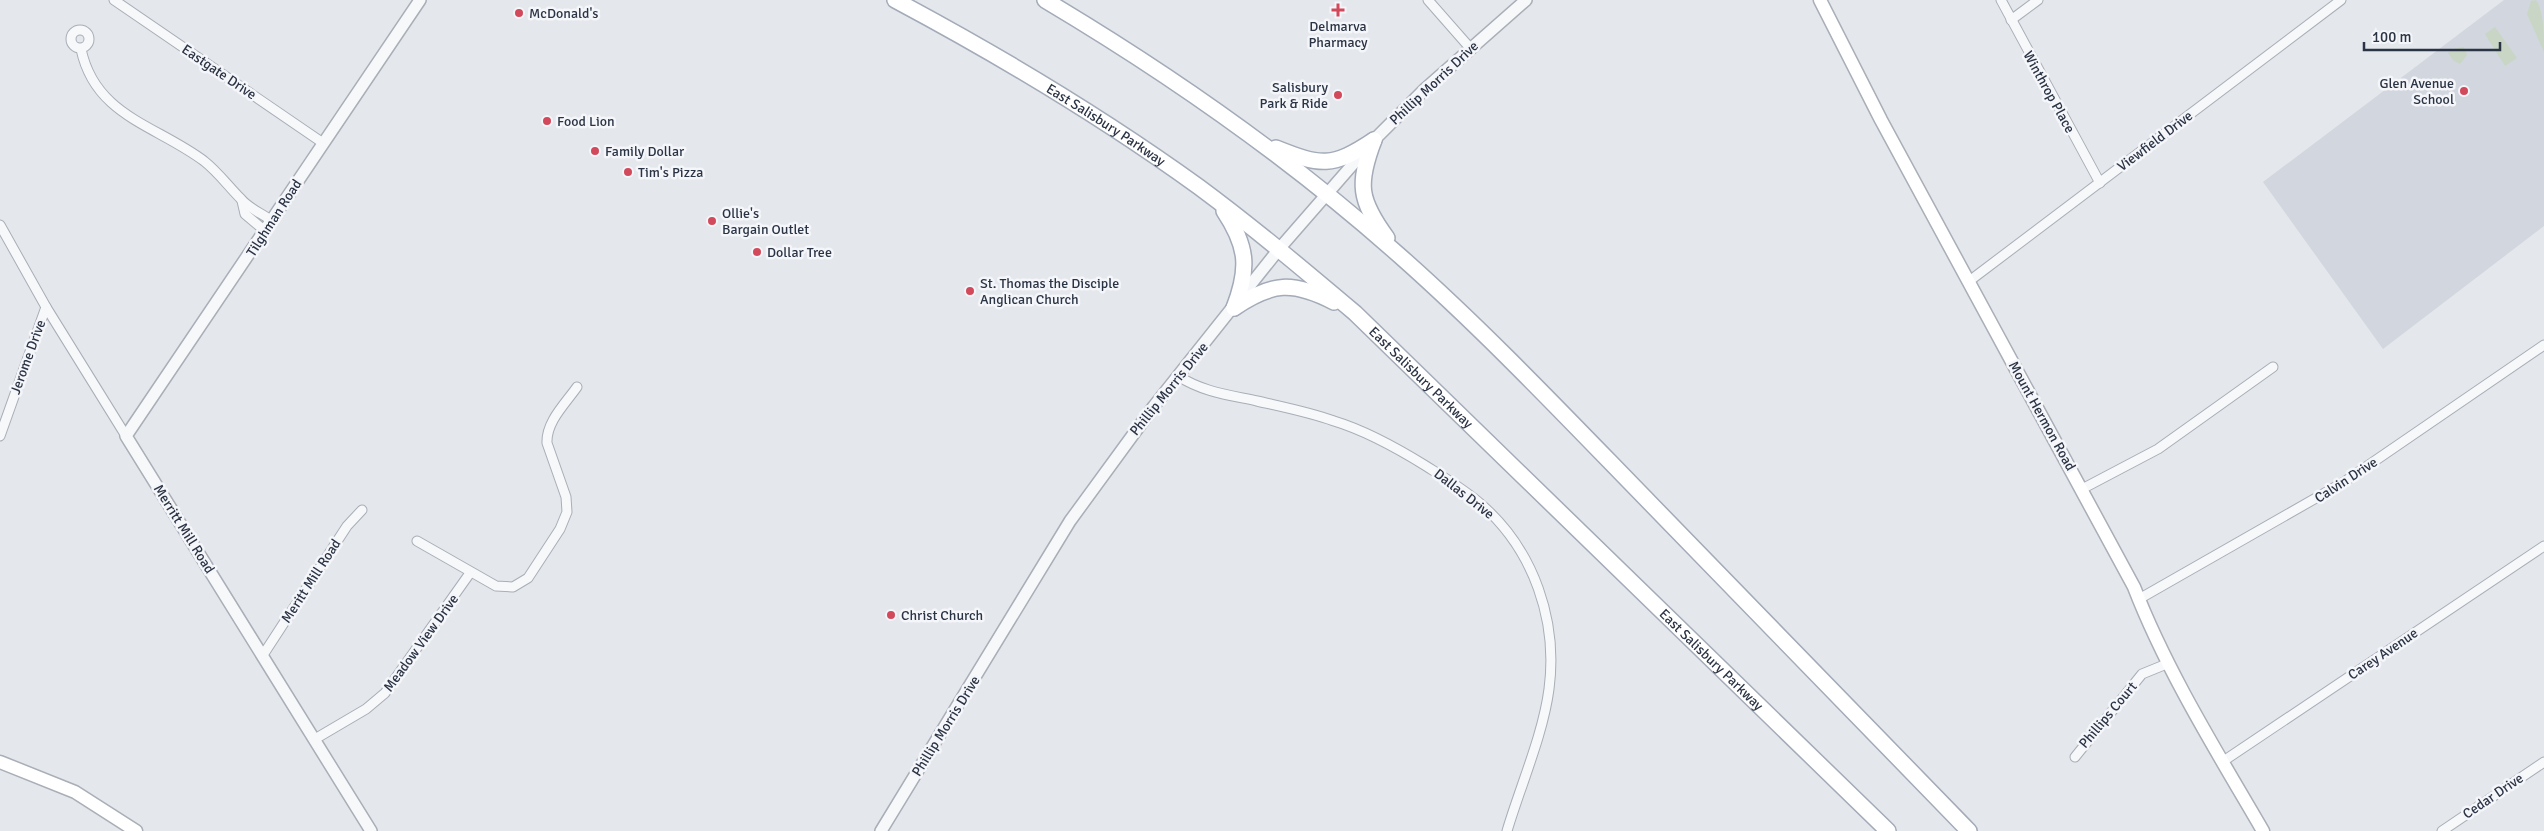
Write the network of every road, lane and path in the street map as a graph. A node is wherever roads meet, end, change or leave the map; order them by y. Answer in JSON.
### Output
{"nodes":[{"id":1,"x":114,"y":0,"type":"edge"},
{"id":2,"x":420,"y":0,"type":"edge"},
{"id":3,"x":895,"y":0,"type":"edge"},
{"id":4,"x":1045,"y":0,"type":"edge"},
{"id":5,"x":1428,"y":0,"type":"edge"},
{"id":6,"x":1526,"y":0,"type":"edge"},
{"id":7,"x":1820,"y":0,"type":"edge"},
{"id":8,"x":2000,"y":0,"type":"edge"},
{"id":9,"x":2038,"y":0,"type":"edge"},
{"id":10,"x":2341,"y":0,"type":"edge"},
{"id":11,"x":2012,"y":20,"type":"junction"},
{"id":12,"x":81,"y":49,"type":"dead end"},
{"id":13,"x":1471,"y":49,"type":"junction"},
{"id":14,"x":1374,"y":140,"type":"junction"},
{"id":15,"x":1258,"y":141,"type":"junction"},
{"id":16,"x":323,"y":143,"type":"junction"},
{"id":17,"x":2100,"y":183,"type":"junction"},
{"id":18,"x":1326,"y":194,"type":"junction"},
{"id":19,"x":242,"y":201,"type":"junction"},
{"id":20,"x":1217,"y":201,"type":"junction"},
{"id":21,"x":272,"y":221,"type":"junction"},
{"id":22,"x":0,"y":225,"type":"edge"},
{"id":23,"x":265,"y":231,"type":"junction"},
{"id":24,"x":1279,"y":249,"type":"junction"},
{"id":25,"x":1399,"y":256,"type":"junction"},
{"id":26,"x":1968,"y":282,"type":"junction"},
{"id":27,"x":46,"y":307,"type":"junction"},
{"id":28,"x":1234,"y":308,"type":"junction"},
{"id":29,"x":1355,"y":314,"type":"junction"},
{"id":30,"x":2544,"y":346,"type":"edge"},
{"id":31,"x":2273,"y":367,"type":"dead end"},
{"id":32,"x":1178,"y":376,"type":"junction"},
{"id":33,"x":577,"y":387,"type":"dead end"},
{"id":34,"x":0,"y":436,"type":"edge"},
{"id":35,"x":126,"y":436,"type":"junction"},
{"id":36,"x":2082,"y":490,"type":"junction"},
{"id":37,"x":362,"y":510,"type":"dead end"},
{"id":38,"x":417,"y":542,"type":"dead end"},
{"id":39,"x":2544,"y":546,"type":"edge"},
{"id":40,"x":470,"y":573,"type":"junction"},
{"id":41,"x":2139,"y":599,"type":"junction"},
{"id":42,"x":263,"y":655,"type":"junction"},
{"id":43,"x":2170,"y":663,"type":"junction"},
{"id":44,"x":316,"y":739,"type":"junction"},
{"id":45,"x":2075,"y":757,"type":"dead end"},
{"id":46,"x":0,"y":762,"type":"edge"},
{"id":47,"x":2222,"y":762,"type":"junction"},
{"id":48,"x":2544,"y":762,"type":"edge"},
{"id":49,"x":132,"y":830,"type":"edge"},
{"id":50,"x":371,"y":831,"type":"edge"},
{"id":51,"x":880,"y":831,"type":"edge"},
{"id":52,"x":1507,"y":831,"type":"edge"},
{"id":53,"x":1888,"y":831,"type":"edge"},
{"id":54,"x":1969,"y":831,"type":"edge"},
{"id":55,"x":2263,"y":831,"type":"edge"},
{"id":56,"x":2442,"y":831,"type":"edge"}],
"edges":[{"from":1,"to":16,"type":"street","name":"Eastgate Drive"},
{"from":2,"to":16,"type":"street","name":"Tilghman Road"},
{"from":3,"to":20,"type":"main road","name":"East Salisbury Parkway"},
{"from":4,"to":15,"type":"main road"},
{"from":5,"to":13,"type":"street"},
{"from":6,"to":13,"type":"street","name":"Phillip Morris Drive"},
{"from":7,"to":26,"type":"main road","name":"Mount Hermon Road"},
{"from":8,"to":11,"type":"street","name":"Winthrop Place"},
{"from":9,"to":11,"type":"street"},
{"from":10,"to":17,"type":"street","name":"Viewfield Drive"},
{"from":11,"to":17,"type":"street","name":"Winthrop Place"},
{"from":12,"to":19,"type":"street"},
{"from":13,"to":14,"type":"street","name":"Phillip Morris Drive"},
{"from":14,"to":15,"type":"main road"},
{"from":14,"to":18,"type":"street","name":"Phillip Morris Drive"},
{"from":14,"to":25,"type":"main road"},
{"from":15,"to":18,"type":"main road"},
{"from":16,"to":21,"type":"street","name":"Tilghman Road"},
{"from":17,"to":26,"type":"street","name":"Viewfield Drive"},
{"from":18,"to":24,"type":"street","name":"Phillip Morris Drive"},
{"from":18,"to":25,"type":"main road"},
{"from":19,"to":21,"type":"street"},
{"from":19,"to":23,"type":"street"},
{"from":20,"to":24,"type":"main road","name":"East Salisbury Parkway"},
{"from":20,"to":28,"type":"main road"},
{"from":21,"to":23,"type":"street","name":"Tilghman Road"},
{"from":22,"to":27,"type":"street","name":"Merritt Mill Road"},
{"from":23,"to":35,"type":"street","name":"Tilghman Road"},
{"from":24,"to":28,"type":"street","name":"Phillip Morris Drive"},
{"from":24,"to":29,"type":"main road","name":"East Salisbury Parkway"},
{"from":25,"to":54,"type":"main road"},
{"from":26,"to":36,"type":"main road","name":"Mount Hermon Road"},
{"from":27,"to":34,"type":"street","name":"Jerome Drive"},
{"from":27,"to":35,"type":"street","name":"Merritt Mill Road"},
{"from":28,"to":29,"type":"main road"},
{"from":28,"to":32,"type":"street","name":"Phillip Morris Drive"},
{"from":29,"to":53,"type":"main road","name":"East Salisbury Parkway"},
{"from":30,"to":41,"type":"street","name":"Calvin Drive"},
{"from":31,"to":36,"type":"street"},
{"from":32,"to":51,"type":"street","name":"Phillip Morris Drive"},
{"from":32,"to":52,"type":"street","name":"Dallas Drive"},
{"from":33,"to":40,"type":"street"},
{"from":35,"to":42,"type":"street","name":"Merritt Mill Road"},
{"from":36,"to":41,"type":"main road","name":"Mount Hermon Road"},
{"from":37,"to":42,"type":"street","name":"Meritt Mill Road"},
{"from":38,"to":40,"type":"street"},
{"from":39,"to":47,"type":"street","name":"Carey Avenue"},
{"from":40,"to":44,"type":"street","name":"Meadow View Drive"},
{"from":41,"to":43,"type":"main road","name":"Mount Hermon Road"},
{"from":42,"to":44,"type":"street","name":"Merritt Mill Road"},
{"from":43,"to":45,"type":"street","name":"Phillips Court"},
{"from":43,"to":47,"type":"main road","name":"Mount Hermon Road"},
{"from":44,"to":50,"type":"street","name":"Merritt Mill Road"},
{"from":46,"to":49,"type":"main road"},
{"from":47,"to":55,"type":"main road","name":"Mount Hermon Road"},
{"from":48,"to":56,"type":"street","name":"Cedar Drive"}]}
